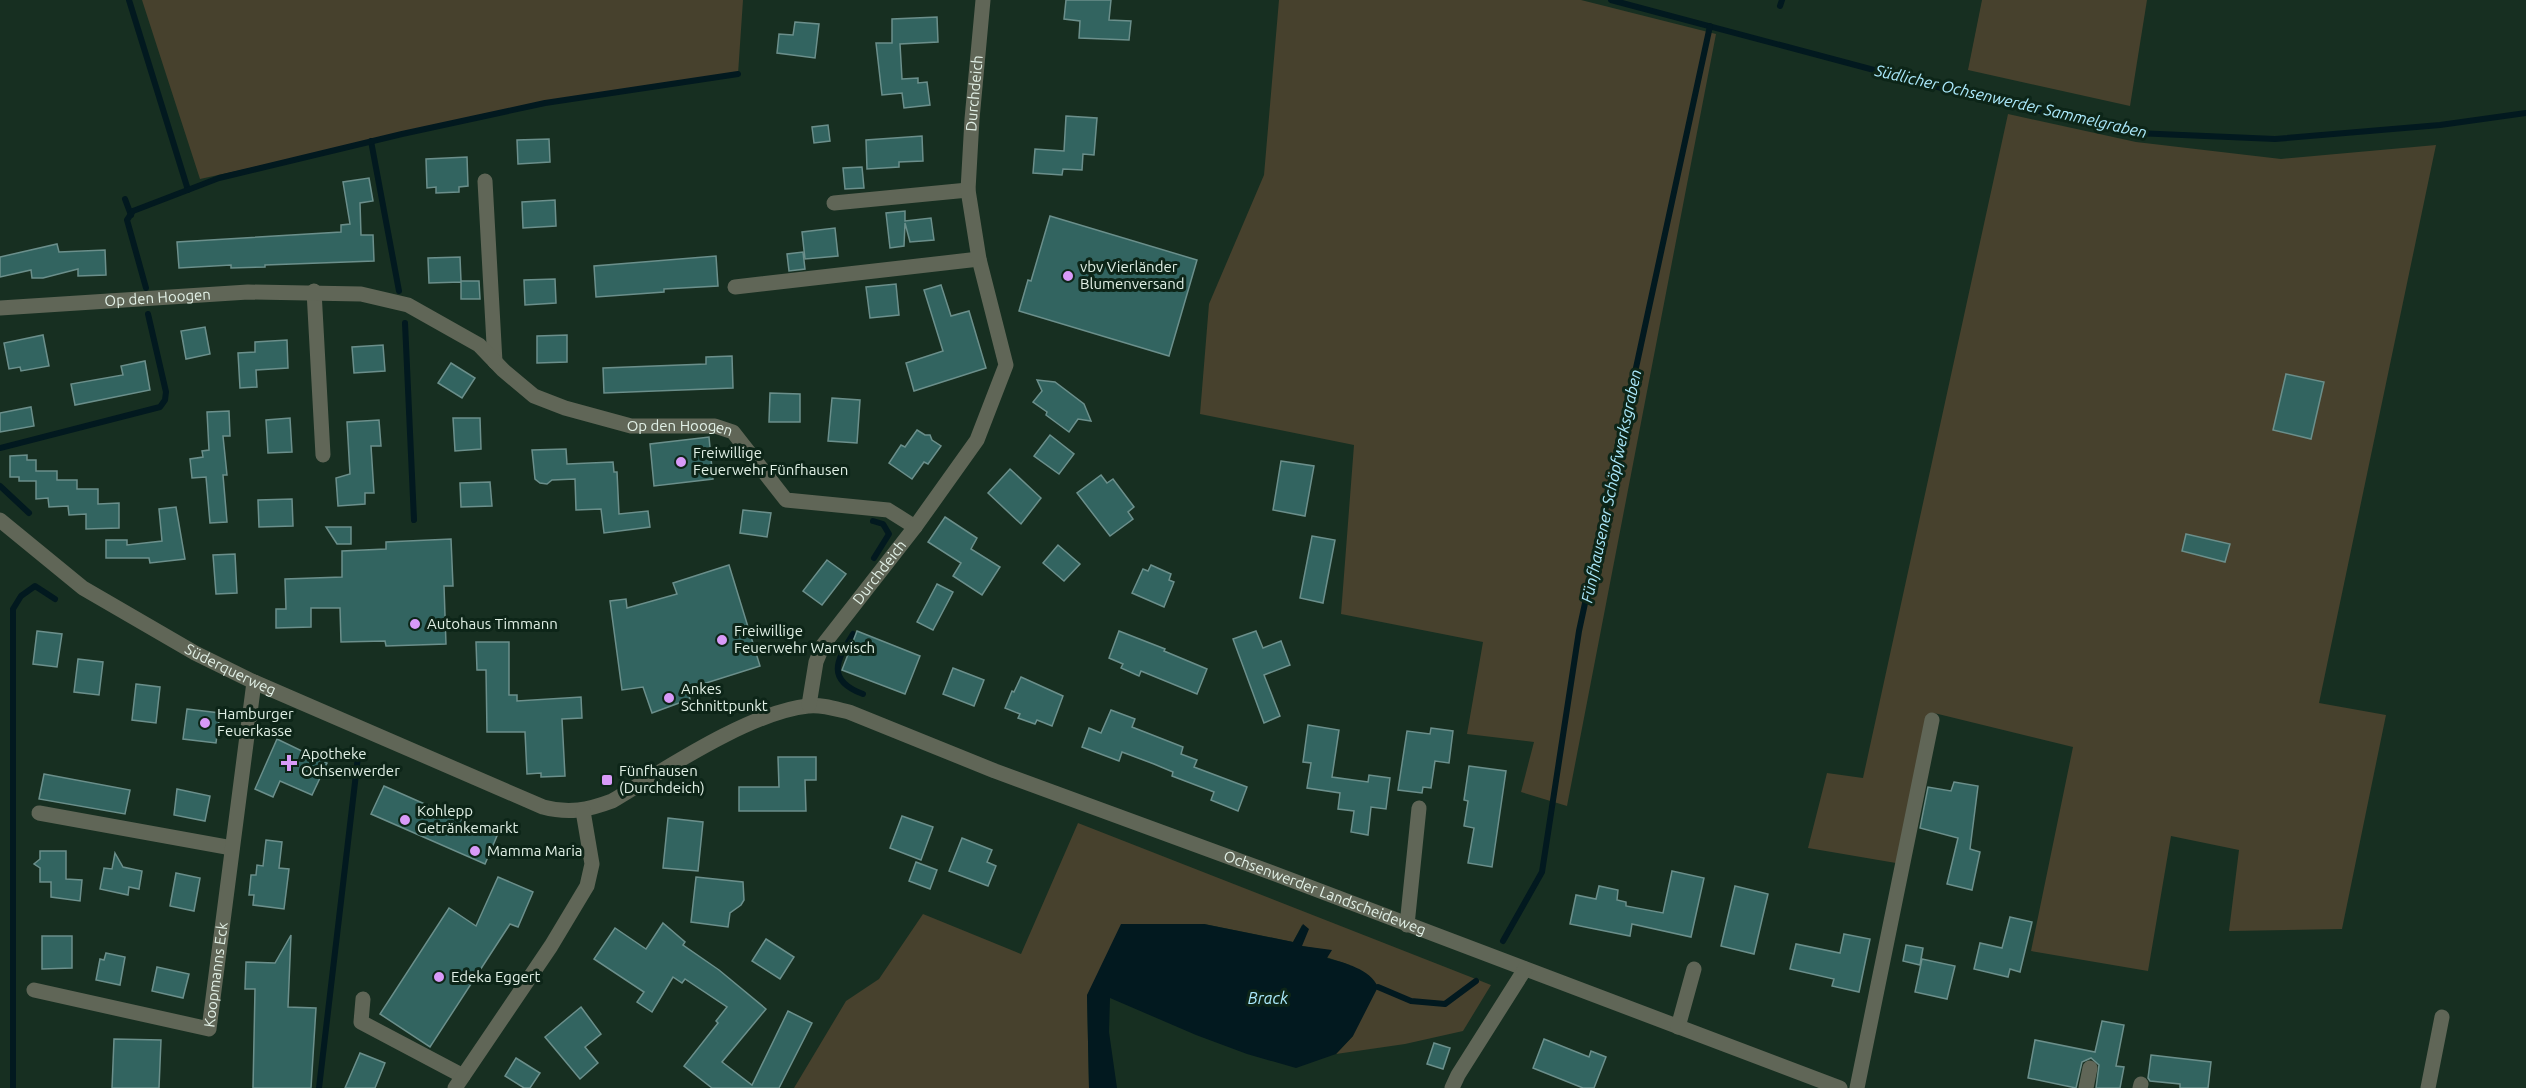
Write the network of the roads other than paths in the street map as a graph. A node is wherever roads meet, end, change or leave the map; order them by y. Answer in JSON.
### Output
{"nodes":[{"id":1,"x":983,"y":0,"type":"edge"},
{"id":2,"x":485,"y":181,"type":"dead end"},
{"id":3,"x":968,"y":190,"type":"junction"},
{"id":4,"x":834,"y":203,"type":"dead end"},
{"id":5,"x":979,"y":259,"type":"junction"},
{"id":6,"x":735,"y":287,"type":"dead end"},
{"id":7,"x":314,"y":291,"type":"junction"},
{"id":8,"x":0,"y":308,"type":"edge"},
{"id":9,"x":495,"y":362,"type":"junction"},
{"id":10,"x":323,"y":455,"type":"dead end"},
{"id":11,"x":0,"y":520,"type":"edge"},
{"id":12,"x":915,"y":527,"type":"junction"},
{"id":13,"x":254,"y":682,"type":"junction"},
{"id":14,"x":809,"y":705,"type":"junction"},
{"id":15,"x":1932,"y":720,"type":"dead end"},
{"id":16,"x":1419,"y":808,"type":"dead end"},
{"id":17,"x":584,"y":811,"type":"junction"},
{"id":18,"x":39,"y":813,"type":"dead end"},
{"id":19,"x":232,"y":849,"type":"junction"},
{"id":20,"x":1407,"y":924,"type":"junction"},
{"id":21,"x":1525,"y":969,"type":"junction"},
{"id":22,"x":1694,"y":969,"type":"dead end"},
{"id":23,"x":34,"y":990,"type":"dead end"},
{"id":24,"x":363,"y":999,"type":"dead end"},
{"id":25,"x":2442,"y":1017,"type":"dead end"},
{"id":26,"x":1678,"y":1027,"type":"junction"},
{"id":27,"x":2090,"y":1068,"type":"dead end"},
{"id":28,"x":459,"y":1082,"type":"edge"},
{"id":29,"x":1452,"y":1088,"type":"edge"},
{"id":30,"x":1840,"y":1088,"type":"edge"},
{"id":31,"x":1857,"y":1088,"type":"edge"},
{"id":32,"x":2086,"y":1088,"type":"edge"},
{"id":33,"x":2428,"y":1088,"type":"edge"}],
"edges":[{"from":1,"to":3,"type":"street","name":"Durchdeich"},
{"from":2,"to":9,"type":"street"},
{"from":3,"to":4,"type":"street"},
{"from":3,"to":5,"type":"street","name":"Durchdeich"},
{"from":5,"to":6,"type":"street"},
{"from":5,"to":12,"type":"street","name":"Durchdeich"},
{"from":7,"to":8,"type":"street","name":"Op den Hoogen"},
{"from":7,"to":9,"type":"street","name":"Op den Hoogen"},
{"from":7,"to":10,"type":"street"},
{"from":9,"to":12,"type":"street","name":"Op den Hoogen"},
{"from":11,"to":13,"type":"street","name":"Süderquerweg"},
{"from":12,"to":14,"type":"street","name":"Durchdeich"},
{"from":13,"to":17,"type":"street","name":"Süderquerweg"},
{"from":13,"to":19,"type":"street","name":"Koopmanns Eck"},
{"from":14,"to":17,"type":"street"},
{"from":14,"to":20,"type":"street","name":"Ochsenwerder Landscheideweg"},
{"from":15,"to":31,"type":"street"},
{"from":16,"to":20,"type":"street"},
{"from":17,"to":28,"type":"street"},
{"from":18,"to":19,"type":"street"},
{"from":19,"to":23,"type":"street","name":"Koopmanns Eck"},
{"from":20,"to":21,"type":"street","name":"Ochsenwerder Landscheideweg"},
{"from":21,"to":26,"type":"street","name":"Ochsenwerder Landscheideweg"},
{"from":21,"to":29,"type":"street"},
{"from":22,"to":26,"type":"street"},
{"from":24,"to":28,"type":"street"},
{"from":25,"to":33,"type":"street"},
{"from":26,"to":30,"type":"street","name":"Ochsenwerder Landscheideweg"},
{"from":27,"to":32,"type":"street"}]}
